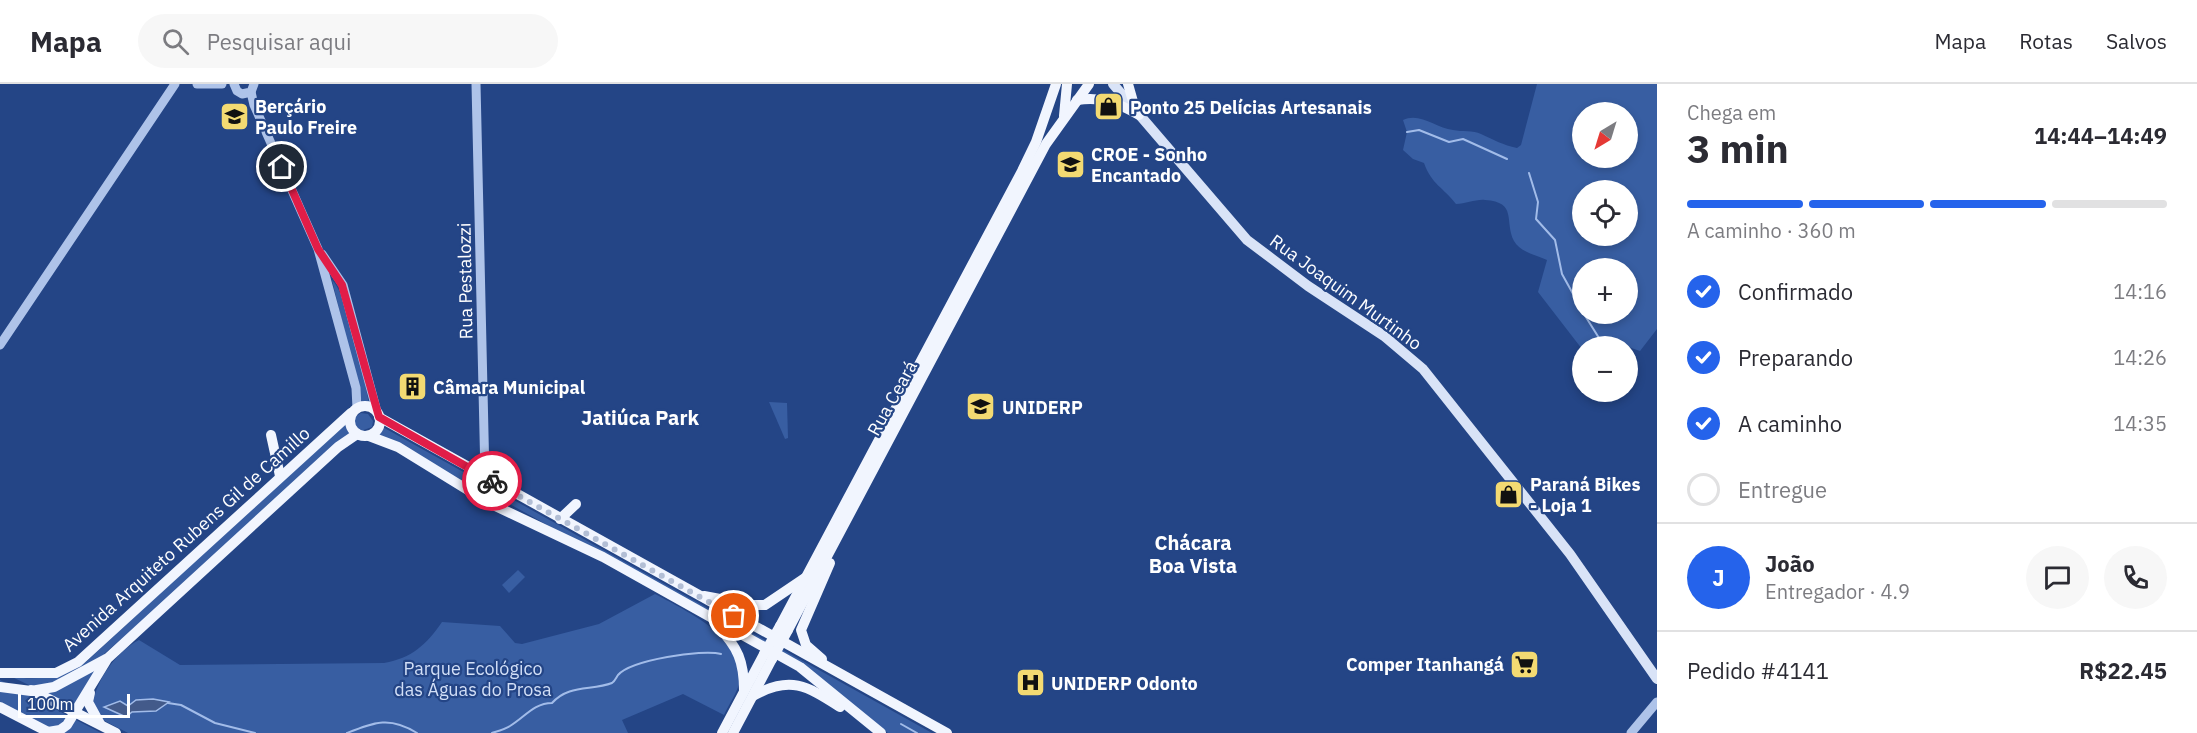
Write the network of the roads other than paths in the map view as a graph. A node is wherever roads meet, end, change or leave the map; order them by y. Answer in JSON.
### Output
{"nodes":[{"id":1,"x":175,"y":84,"type":"edge"},
{"id":2,"x":197,"y":84,"type":"edge"},
{"id":3,"x":218,"y":84,"type":"edge"},
{"id":4,"x":476,"y":84,"type":"edge"},
{"id":5,"x":1056,"y":84,"type":"edge"},
{"id":6,"x":1068,"y":84,"type":"edge"},
{"id":7,"x":1089,"y":84,"type":"edge"},
{"id":8,"x":1113,"y":84,"type":"edge"},
{"id":9,"x":1128,"y":84,"type":"edge"},
{"id":10,"x":244,"y":89,"type":"edge"},
{"id":11,"x":1077,"y":100,"type":"junction"},
{"id":12,"x":1138,"y":113,"type":"junction"},
{"id":13,"x":1064,"y":116,"type":"junction"},
{"id":14,"x":318,"y":249,"type":"junction"},
{"id":15,"x":0,"y":345,"type":"edge"},
{"id":16,"x":354,"y":411,"type":"junction"},
{"id":17,"x":378,"y":414,"type":"junction"},
{"id":18,"x":271,"y":435,"type":"dead end"},
{"id":19,"x":363,"y":435,"type":"junction"},
{"id":20,"x":280,"y":476,"type":"junction"},
{"id":21,"x":485,"y":477,"type":"junction"},
{"id":22,"x":576,"y":504,"type":"dead end"},
{"id":23,"x":505,"y":511,"type":"junction"},
{"id":24,"x":560,"y":519,"type":"junction"},
{"id":25,"x":838,"y":538,"type":"junction"},
{"id":26,"x":807,"y":576,"type":"junction"},
{"id":27,"x":693,"y":593,"type":"junction"},
{"id":28,"x":706,"y":617,"type":"junction"},
{"id":29,"x":784,"y":628,"type":"junction"},
{"id":30,"x":108,"y":658,"type":"junction"},
{"id":31,"x":0,"y":673,"type":"edge"},
{"id":32,"x":1657,"y":679,"type":"edge"},
{"id":33,"x":94,"y":682,"type":"junction"},
{"id":34,"x":859,"y":685,"type":"junction"},
{"id":35,"x":0,"y":687,"type":"edge"},
{"id":36,"x":31,"y":691,"type":"junction"},
{"id":37,"x":748,"y":694,"type":"junction"},
{"id":38,"x":1657,"y":702,"type":"edge"},
{"id":39,"x":0,"y":707,"type":"edge"},
{"id":40,"x":75,"y":712,"type":"junction"},
{"id":41,"x":100,"y":725,"type":"junction"},
{"id":42,"x":877,"y":730,"type":"edge"},
{"id":43,"x":49,"y":733,"type":"edge"},
{"id":44,"x":117,"y":733,"type":"edge"},
{"id":45,"x":722,"y":733,"type":"edge"},
{"id":46,"x":733,"y":733,"type":"edge"},
{"id":47,"x":947,"y":733,"type":"edge"},
{"id":48,"x":1631,"y":733,"type":"edge"}],
"edges":[{"from":1,"to":15,"type":"street"},
{"from":2,"to":3,"type":"street"},
{"from":3,"to":10,"type":"street"},
{"from":4,"to":21,"type":"street","name":"Rua Pestalozzi"},
{"from":5,"to":26,"type":"main road","name":"Rua Ceará"},
{"from":6,"to":13,"type":"main road"},
{"from":7,"to":11,"type":"main road","name":"Rua Ceará"},
{"from":8,"to":12,"type":"main road","name":"Rua Joaquim Murtinho"},
{"from":9,"to":12,"type":"main road"},
{"from":10,"to":14,"type":"street"},
{"from":11,"to":12,"type":"main road"},
{"from":11,"to":13,"type":"main road","name":"Rua Ceará"},
{"from":12,"to":32,"type":"main road","name":"Rua Joaquim Murtinho"},
{"from":13,"to":25,"type":"main road","name":"Rua Ceará"},
{"from":14,"to":16,"type":"street"},
{"from":14,"to":17,"type":"street"},
{"from":16,"to":17,"type":"main road"},
{"from":16,"to":19,"type":"main road"},
{"from":16,"to":20,"type":"main road","name":"Avenida Arquiteto Rubens Gil de Camillo"},
{"from":17,"to":19,"type":"main road"},
{"from":17,"to":21,"type":"main road"},
{"from":18,"to":20,"type":"main road"},
{"from":19,"to":23,"type":"main road"},
{"from":19,"to":30,"type":"main road","name":"Avenida Arquiteto Rubens Gil de Camillo"},
{"from":20,"to":31,"type":"main road","name":"Avenida Arquiteto Rubens Gil de Camillo"},
{"from":21,"to":23,"type":"main road"},
{"from":21,"to":24,"type":"main road"},
{"from":22,"to":24,"type":"main road"},
{"from":23,"to":28,"type":"main road"},
{"from":24,"to":27,"type":"main road"},
{"from":25,"to":29,"type":"main road","name":"Rua Ceará"},
{"from":25,"to":34,"type":"main road"},
{"from":26,"to":27,"type":"main road"},
{"from":26,"to":29,"type":"main road","name":"Rua Ceará"},
{"from":27,"to":34,"type":"main road"},
{"from":28,"to":37,"type":"main road"},
{"from":28,"to":42,"type":"main road"},
{"from":29,"to":37,"type":"main road","name":"Rua Ceará","bridge":true},
{"from":30,"to":33,"type":"main road"},
{"from":30,"to":36,"type":"main road","name":"Avenida Arquiteto Rubens Gil de Camillo"},
{"from":31,"to":36,"type":"main road"},
{"from":33,"to":40,"type":"main road"},
{"from":33,"to":41,"type":"main road"},
{"from":34,"to":47,"type":"main road"},
{"from":35,"to":36,"type":"main road","name":"Avenida Arquiteto Rubens Gil de Camillo"},
{"from":36,"to":40,"type":"main road"},
{"from":37,"to":42,"type":"main road"},
{"from":37,"to":45,"type":"main road","name":"Rua Ceará"},
{"from":37,"to":46,"type":"main road","name":"Rua Ceará"},
{"from":38,"to":48,"type":"street"},
{"from":39,"to":43,"type":"main road"},
{"from":40,"to":41,"type":"main road"},
{"from":40,"to":43,"type":"main road"},
{"from":41,"to":44,"type":"main road"}]}
